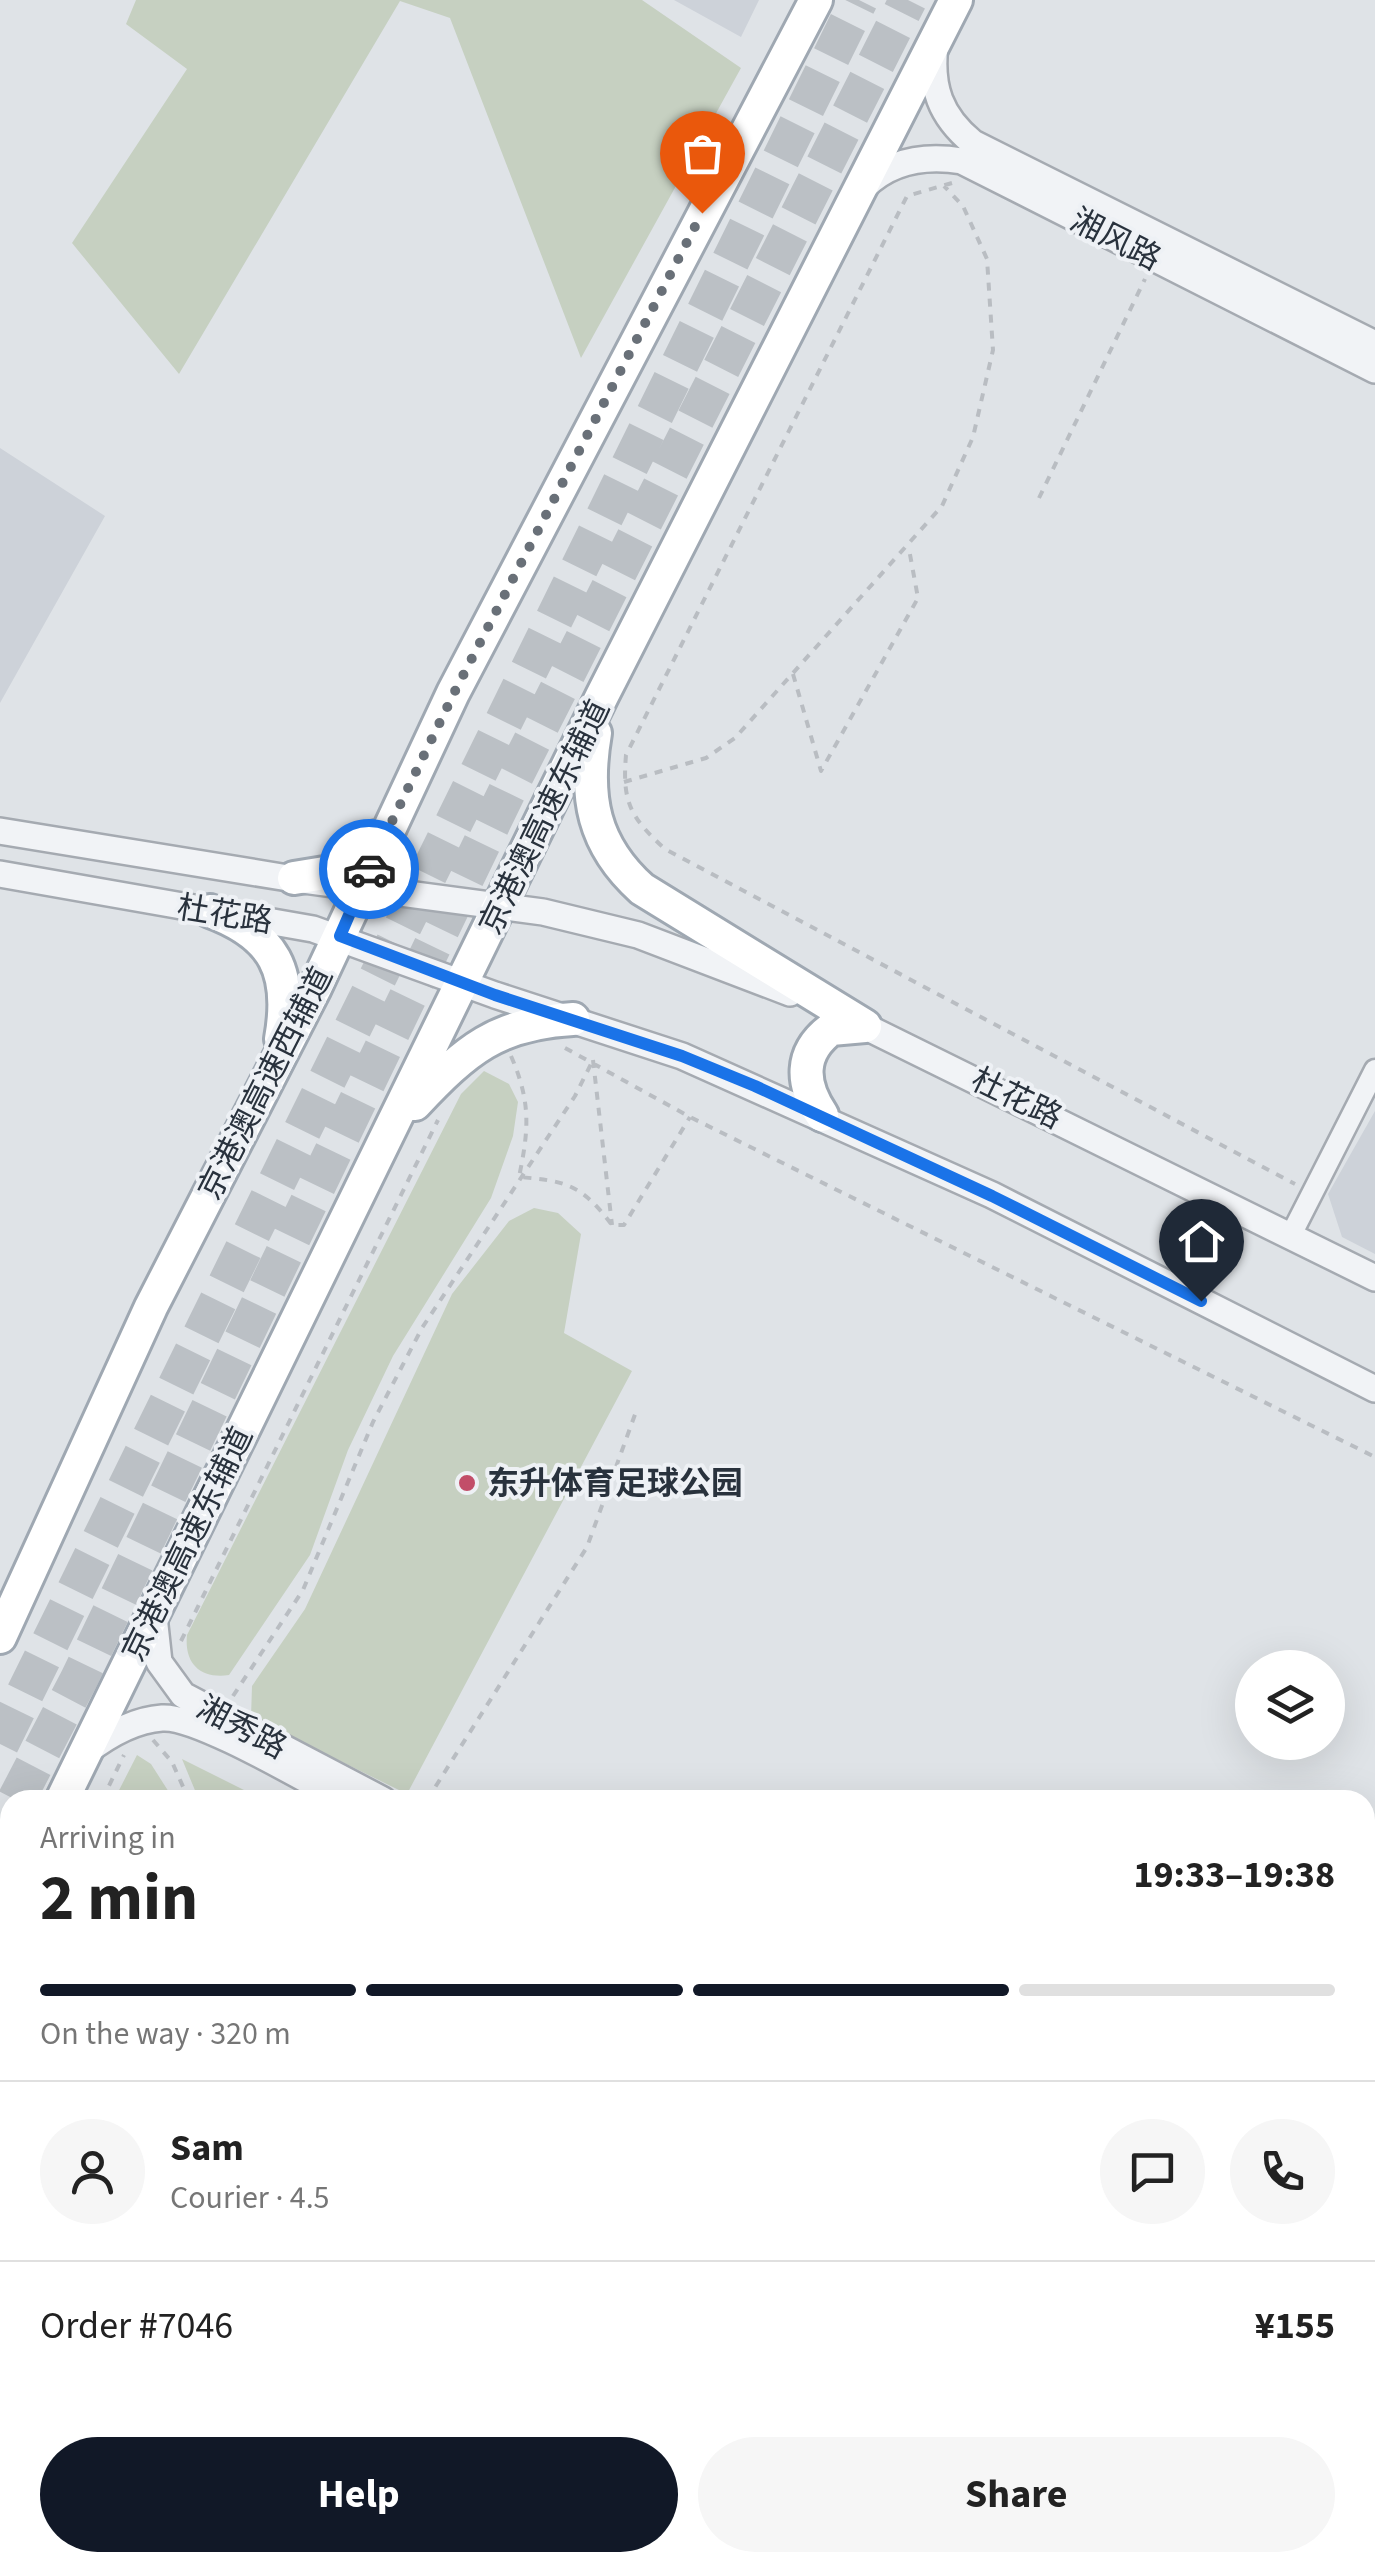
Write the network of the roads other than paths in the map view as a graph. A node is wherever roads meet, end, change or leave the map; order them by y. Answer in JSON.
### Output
{"nodes":[{"id":1,"x":816,"y":0,"type":"edge"},
{"id":2,"x":956,"y":0,"type":"edge"},
{"id":3,"x":936,"y":40,"type":"junction"},
{"id":4,"x":856,"y":194,"type":"junction"},
{"id":5,"x":1375,"y":344,"type":"edge"},
{"id":6,"x":1375,"y":370,"type":"edge"},
{"id":7,"x":602,"y":696,"type":"junction"},
{"id":8,"x":404,"y":796,"type":"junction"},
{"id":9,"x":0,"y":831,"type":"edge"},
{"id":10,"x":0,"y":874,"type":"edge"},
{"id":11,"x":294,"y":878,"type":"junction"},
{"id":12,"x":361,"y":886,"type":"junction"},
{"id":13,"x":502,"y":906,"type":"junction"},
{"id":14,"x":210,"y":912,"type":"junction"},
{"id":15,"x":340,"y":936,"type":"junction"},
{"id":16,"x":464,"y":984,"type":"junction"},
{"id":17,"x":865,"y":1026,"type":"junction"},
{"id":18,"x":565,"y":1033,"type":"junction"},
{"id":19,"x":274,"y":1066,"type":"junction"},
{"id":20,"x":1375,"y":1070,"type":"edge"},
{"id":21,"x":822,"y":1115,"type":"junction"},
{"id":22,"x":390,"y":1134,"type":"junction"},
{"id":23,"x":1291,"y":1235,"type":"junction"},
{"id":24,"x":1375,"y":1278,"type":"edge"},
{"id":25,"x":1375,"y":1389,"type":"edge"},
{"id":26,"x":154,"y":1611,"type":"junction"},
{"id":27,"x":0,"y":1637,"type":"edge"},
{"id":28,"x":86,"y":1752,"type":"junction"},
{"id":29,"x":67,"y":1790,"type":"edge"},
{"id":30,"x":324,"y":1790,"type":"edge"},
{"id":31,"x":364,"y":1790,"type":"edge"}],
"edges":[{"from":1,"to":8,"type":"main road","name":"京港澳高速西辅道"},
{"from":2,"to":3,"type":"main road","name":"京港澳高速东辅道"},
{"from":3,"to":4,"type":"main road","name":"京港澳高速东辅道"},
{"from":3,"to":5,"type":"street","name":"湘风路"},
{"from":4,"to":6,"type":"street","name":"湘风路"},
{"from":4,"to":7,"type":"main road","name":"京港澳高速东辅道"},
{"from":7,"to":13,"type":"main road","name":"京港澳高速东辅道"},
{"from":7,"to":17,"type":"main road"},
{"from":8,"to":11,"type":"main road"},
{"from":8,"to":12,"type":"main road","name":"京港澳高速西辅道"},
{"from":9,"to":11,"type":"street","name":"杜花路"},
{"from":10,"to":14,"type":"street","name":"杜花路"},
{"from":11,"to":12,"type":"street","name":"杜花路"},
{"from":12,"to":13,"type":"street","name":"杜花路"},
{"from":12,"to":15,"type":"main road","name":"京港澳高速西辅道"},
{"from":13,"to":16,"type":"main road","name":"京港澳高速东辅道"},
{"from":13,"to":17,"type":"street","name":"杜花路"},
{"from":14,"to":15,"type":"street","name":"杜花路"},
{"from":14,"to":19,"type":"main road"},
{"from":15,"to":16,"type":"street","name":"杜花路"},
{"from":15,"to":19,"type":"main road","name":"京港澳高速西辅道"},
{"from":16,"to":18,"type":"street","name":"杜花路"},
{"from":16,"to":22,"type":"main road","name":"京港澳高速东辅道"},
{"from":17,"to":21,"type":"main road"},
{"from":17,"to":23,"type":"street","name":"杜花路"},
{"from":18,"to":21,"type":"street","name":"杜花路"},
{"from":18,"to":22,"type":"main road"},
{"from":19,"to":27,"type":"main road","name":"京港澳高速西辅道"},
{"from":20,"to":23,"type":"street"},
{"from":21,"to":25,"type":"street","name":"杜花路"},
{"from":22,"to":26,"type":"main road","name":"京港澳高速东辅道"},
{"from":23,"to":24,"type":"street","name":"杜花路"},
{"from":26,"to":28,"type":"main road","name":"京港澳高速东辅道"},
{"from":26,"to":31,"type":"street","name":"湘秀路"},
{"from":28,"to":29,"type":"main road","name":"京港澳高速东辅道"},
{"from":28,"to":30,"type":"street","name":"湘秀路"}]}
